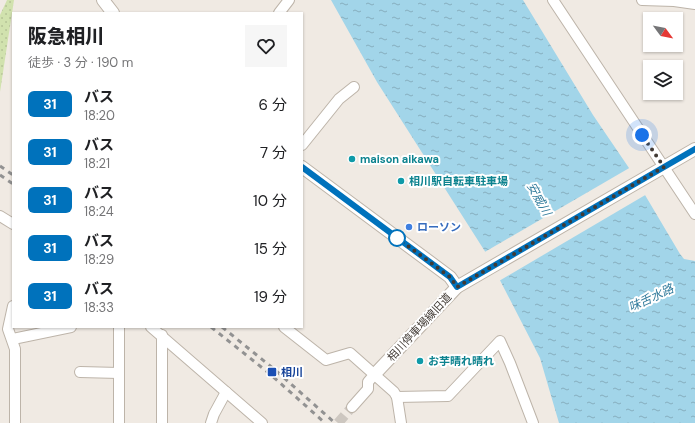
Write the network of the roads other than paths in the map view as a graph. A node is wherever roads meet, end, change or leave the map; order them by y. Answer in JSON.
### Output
{"nodes":[{"id":1,"x":103,"y":0,"type":"edge"},
{"id":2,"x":289,"y":0,"type":"edge"},
{"id":3,"x":553,"y":0,"type":"edge"},
{"id":4,"x":642,"y":0,"type":"edge"},
{"id":5,"x":665,"y":0,"type":"edge"},
{"id":6,"x":695,"y":4,"type":"edge"},
{"id":7,"x":112,"y":12,"type":"edge"},
{"id":8,"x":280,"y":12,"type":"edge"},
{"id":9,"x":354,"y":87,"type":"dead end"},
{"id":10,"x":303,"y":144,"type":"edge"},
{"id":11,"x":695,"y":149,"type":"edge"},
{"id":12,"x":303,"y":168,"type":"edge"},
{"id":13,"x":661,"y":168,"type":"junction"},
{"id":14,"x":695,"y":214,"type":"edge"},
{"id":15,"x":0,"y":216,"type":"edge"},
{"id":16,"x":12,"y":223,"type":"edge"},
{"id":17,"x":457,"y":287,"type":"junction"},
{"id":18,"x":12,"y":310,"type":"edge"},
{"id":19,"x":66,"y":328,"type":"edge"},
{"id":20,"x":119,"y":328,"type":"edge"},
{"id":21,"x":152,"y":328,"type":"edge"},
{"id":22,"x":285,"y":328,"type":"edge"},
{"id":23,"x":162,"y":336,"type":"junction"},
{"id":24,"x":13,"y":339,"type":"junction"},
{"id":25,"x":80,"y":372,"type":"dead end"},
{"id":26,"x":119,"y":373,"type":"junction"},
{"id":27,"x":374,"y":375,"type":"junction"},
{"id":28,"x":226,"y":392,"type":"junction"},
{"id":29,"x":397,"y":397,"type":"junction"},
{"id":30,"x":352,"y":407,"type":"tunnel mouth"},
{"id":31,"x":15,"y":423,"type":"edge"},
{"id":32,"x":118,"y":423,"type":"edge"},
{"id":33,"x":162,"y":423,"type":"edge"},
{"id":34,"x":211,"y":423,"type":"edge"},
{"id":35,"x":262,"y":423,"type":"edge"},
{"id":36,"x":401,"y":423,"type":"edge"},
{"id":37,"x":533,"y":423,"type":"edge"}],
"edges":[{"from":1,"to":7,"type":"street"},
{"from":2,"to":8,"type":"street"},
{"from":3,"to":13,"type":"street"},
{"from":4,"to":5,"type":"street"},
{"from":5,"to":6,"type":"street"},
{"from":9,"to":10,"type":"street"},
{"from":11,"to":13,"type":"street","name":"相川停車場線旧道"},
{"from":12,"to":17,"type":"street"},
{"from":13,"to":14,"type":"street"},
{"from":13,"to":17,"type":"street","name":"相川停車場線旧道"},
{"from":15,"to":16,"type":"street"},
{"from":17,"to":27,"type":"street","name":"相川停車場線旧道"},
{"from":18,"to":24,"type":"street"},
{"from":19,"to":24,"type":"street"},
{"from":20,"to":26,"type":"street"},
{"from":21,"to":23,"type":"street"},
{"from":22,"to":27,"type":"street"},
{"from":23,"to":28,"type":"street"},
{"from":23,"to":33,"type":"street"},
{"from":24,"to":31,"type":"street"},
{"from":25,"to":26,"type":"street"},
{"from":26,"to":32,"type":"street"},
{"from":27,"to":29,"type":"street"},
{"from":27,"to":30,"type":"street"},
{"from":28,"to":34,"type":"street"},
{"from":28,"to":35,"type":"street"},
{"from":29,"to":36,"type":"street"},
{"from":29,"to":37,"type":"street"}]}
